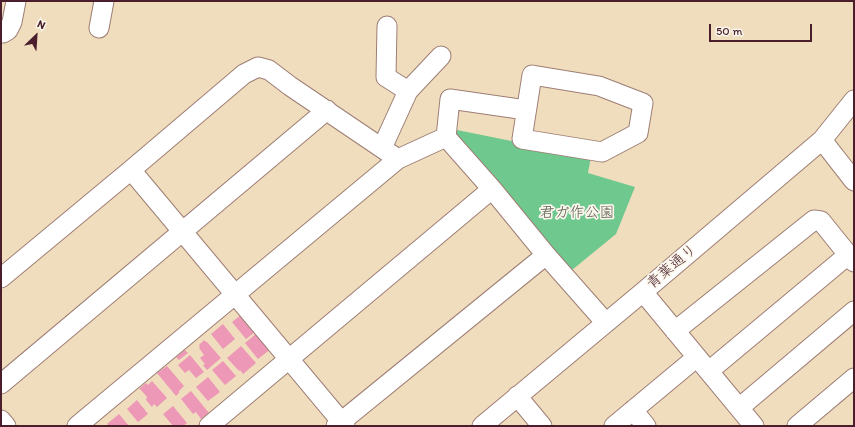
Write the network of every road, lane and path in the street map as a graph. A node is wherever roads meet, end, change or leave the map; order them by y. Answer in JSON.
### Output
{"nodes":[{"id":1,"x":16,"y":1,"type":"edge"},
{"id":2,"x":104,"y":1,"type":"edge"},
{"id":3,"x":387,"y":26,"type":"dead end"},
{"id":4,"x":99,"y":28,"type":"dead end"},
{"id":5,"x":1,"y":32,"type":"edge"},
{"id":6,"x":441,"y":56,"type":"dead end"},
{"id":7,"x":408,"y":91,"type":"junction"},
{"id":8,"x":854,"y":100,"type":"edge"},
{"id":9,"x":327,"y":110,"type":"junction"},
{"id":10,"x":526,"y":110,"type":"junction"},
{"id":11,"x":446,"y":137,"type":"junction"},
{"id":12,"x":822,"y":140,"type":"junction"},
{"id":13,"x":382,"y":148,"type":"junction"},
{"id":14,"x":398,"y":159,"type":"junction"},
{"id":15,"x":131,"y":170,"type":"junction"},
{"id":16,"x":854,"y":181,"type":"edge"},
{"id":17,"x":492,"y":189,"type":"junction"},
{"id":18,"x":183,"y":232,"type":"junction"},
{"id":19,"x":546,"y":255,"type":"junction"},
{"id":20,"x":851,"y":258,"type":"edge"},
{"id":21,"x":1,"y":278,"type":"edge"},
{"id":22,"x":643,"y":292,"type":"junction"},
{"id":23,"x":235,"y":294,"type":"junction"},
{"id":24,"x":854,"y":311,"type":"edge"},
{"id":25,"x":606,"y":323,"type":"junction"},
{"id":26,"x":675,"y":331,"type":"junction"},
{"id":27,"x":289,"y":359,"type":"junction"},
{"id":28,"x":703,"y":364,"type":"junction"},
{"id":29,"x":854,"y":378,"type":"edge"},
{"id":30,"x":1,"y":384,"type":"edge"},
{"id":31,"x":517,"y":396,"type":"junction"},
{"id":32,"x":739,"y":408,"type":"junction"},
{"id":33,"x":633,"y":410,"type":"junction"},
{"id":34,"x":1,"y":420,"type":"edge"},
{"id":35,"x":341,"y":424,"type":"edge"},
{"id":36,"x":6,"y":426,"type":"edge"},
{"id":37,"x":77,"y":426,"type":"edge"},
{"id":38,"x":209,"y":426,"type":"edge"},
{"id":39,"x":482,"y":426,"type":"edge"},
{"id":40,"x":542,"y":426,"type":"edge"},
{"id":41,"x":614,"y":426,"type":"edge"},
{"id":42,"x":646,"y":426,"type":"edge"},
{"id":43,"x":754,"y":426,"type":"edge"},
{"id":44,"x":797,"y":426,"type":"edge"}],
"edges":[{"from":1,"to":5,"type":"street"},
{"from":2,"to":4,"type":"street"},
{"from":3,"to":7,"type":"street"},
{"from":6,"to":7,"type":"street"},
{"from":7,"to":13,"type":"street"},
{"from":8,"to":12,"type":"street","name":"青葉通り"},
{"from":9,"to":13,"type":"street"},
{"from":9,"to":15,"type":"street"},
{"from":9,"to":18,"type":"street"},
{"from":10,"to":10,"type":"street"},
{"from":10,"to":11,"type":"street"},
{"from":11,"to":14,"type":"street"},
{"from":11,"to":17,"type":"street"},
{"from":12,"to":16,"type":"street"},
{"from":12,"to":22,"type":"street","name":"青葉通り"},
{"from":13,"to":14,"type":"street"},
{"from":14,"to":23,"type":"street"},
{"from":15,"to":18,"type":"street"},
{"from":15,"to":21,"type":"street"},
{"from":17,"to":19,"type":"street"},
{"from":17,"to":27,"type":"street"},
{"from":18,"to":23,"type":"street"},
{"from":18,"to":30,"type":"street"},
{"from":19,"to":25,"type":"street"},
{"from":19,"to":35,"type":"street"},
{"from":20,"to":26,"type":"street"},
{"from":20,"to":28,"type":"street"},
{"from":22,"to":25,"type":"street","name":"青葉通り"},
{"from":22,"to":26,"type":"street"},
{"from":23,"to":27,"type":"street"},
{"from":23,"to":37,"type":"street"},
{"from":24,"to":32,"type":"street"},
{"from":25,"to":31,"type":"street","name":"青葉通り"},
{"from":26,"to":28,"type":"street"},
{"from":27,"to":35,"type":"street"},
{"from":27,"to":38,"type":"street"},
{"from":28,"to":32,"type":"street"},
{"from":28,"to":33,"type":"street"},
{"from":29,"to":44,"type":"street"},
{"from":31,"to":39,"type":"street","name":"青葉通り"},
{"from":31,"to":40,"type":"street"},
{"from":32,"to":43,"type":"street"},
{"from":33,"to":41,"type":"street"},
{"from":33,"to":42,"type":"street"},
{"from":34,"to":36,"type":"street"}]}
